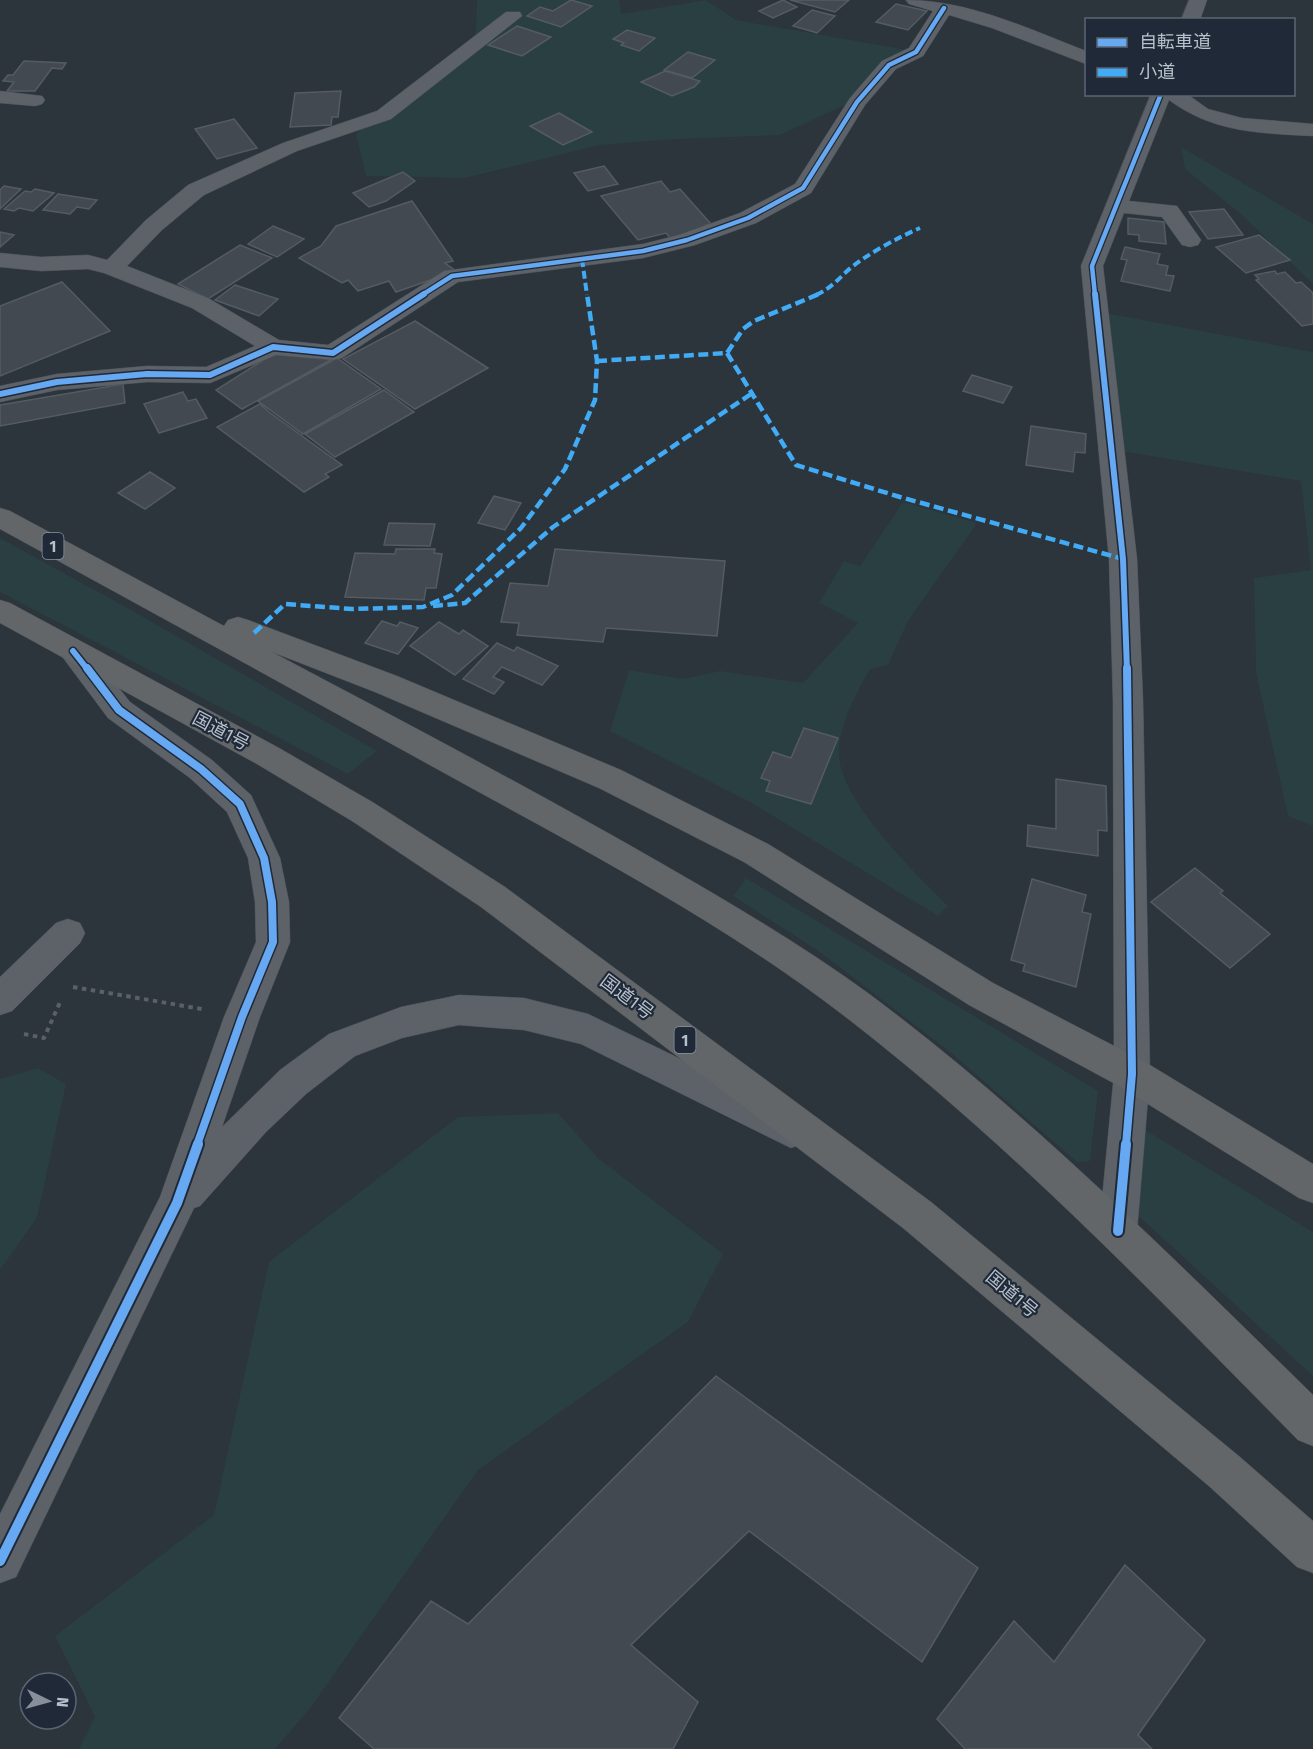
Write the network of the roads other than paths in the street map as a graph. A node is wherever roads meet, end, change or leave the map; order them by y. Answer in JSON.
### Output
{"nodes":[{"id":1,"x":915,"y":0,"type":"edge"},
{"id":2,"x":1198,"y":0,"type":"edge"},
{"id":3,"x":944,"y":8,"type":"junction"},
{"id":4,"x":513,"y":16,"type":"dead end"},
{"id":5,"x":1191,"y":18,"type":"edge"},
{"id":6,"x":1085,"y":58,"type":"edge"},
{"id":7,"x":1160,"y":96,"type":"edge"},
{"id":8,"x":1176,"y":96,"type":"edge"},
{"id":9,"x":0,"y":97,"type":"edge"},
{"id":10,"x":35,"y":100,"type":"dead end"},
{"id":11,"x":1313,"y":130,"type":"edge"},
{"id":12,"x":1117,"y":206,"type":"junction"},
{"id":13,"x":1190,"y":240,"type":"dead end"},
{"id":14,"x":0,"y":260,"type":"edge"},
{"id":15,"x":112,"y":268,"type":"junction"},
{"id":16,"x":273,"y":347,"type":"junction"},
{"id":17,"x":0,"y":394,"type":"edge"},
{"id":18,"x":0,"y":517,"type":"edge"},
{"id":19,"x":105,"y":575,"type":"junction"},
{"id":20,"x":0,"y":610,"type":"edge"},
{"id":21,"x":74,"y":651,"type":"junction"},
{"id":22,"x":68,"y":933,"type":"dead end"},
{"id":23,"x":0,"y":1000,"type":"edge"},
{"id":24,"x":1132,"y":1074,"type":"junction"},
{"id":25,"x":833,"y":1151,"type":"junction"},
{"id":26,"x":1313,"y":1185,"type":"edge"},
{"id":27,"x":177,"y":1203,"type":"junction"},
{"id":28,"x":1118,"y":1231,"type":"junction"},
{"id":29,"x":1313,"y":1425,"type":"edge"},
{"id":30,"x":1313,"y":1551,"type":"edge"},
{"id":31,"x":0,"y":1561,"type":"edge"}],
"edges":[{"from":1,"to":3,"type":"street"},
{"from":2,"to":5,"type":"street"},
{"from":3,"to":6,"type":"street"},
{"from":3,"to":16,"type":"street"},
{"from":4,"to":15,"type":"street"},
{"from":7,"to":12,"type":"street"},
{"from":8,"to":11,"type":"street"},
{"from":9,"to":10,"type":"street"},
{"from":12,"to":13,"type":"street"},
{"from":12,"to":24,"type":"street"},
{"from":14,"to":15,"type":"street"},
{"from":15,"to":16,"type":"street"},
{"from":16,"to":17,"type":"street"},
{"from":18,"to":19,"type":"highway","number":"1"},
{"from":19,"to":24,"type":"highway","number":"1"},
{"from":19,"to":28,"type":"highway","number":"1"},
{"from":20,"to":21,"type":"highway","name":"国道1号","number":"1"},
{"from":21,"to":25,"type":"highway","name":"国道1号","number":"1"},
{"from":21,"to":27,"type":"street"},
{"from":22,"to":23,"type":"street"},
{"from":24,"to":26,"type":"highway","number":"1"},
{"from":24,"to":28,"type":"street"},
{"from":25,"to":27,"type":"street"},
{"from":25,"to":30,"type":"highway","name":"国道1号","number":"1"},
{"from":27,"to":31,"type":"street"},
{"from":28,"to":29,"type":"highway","number":"1"}]}
